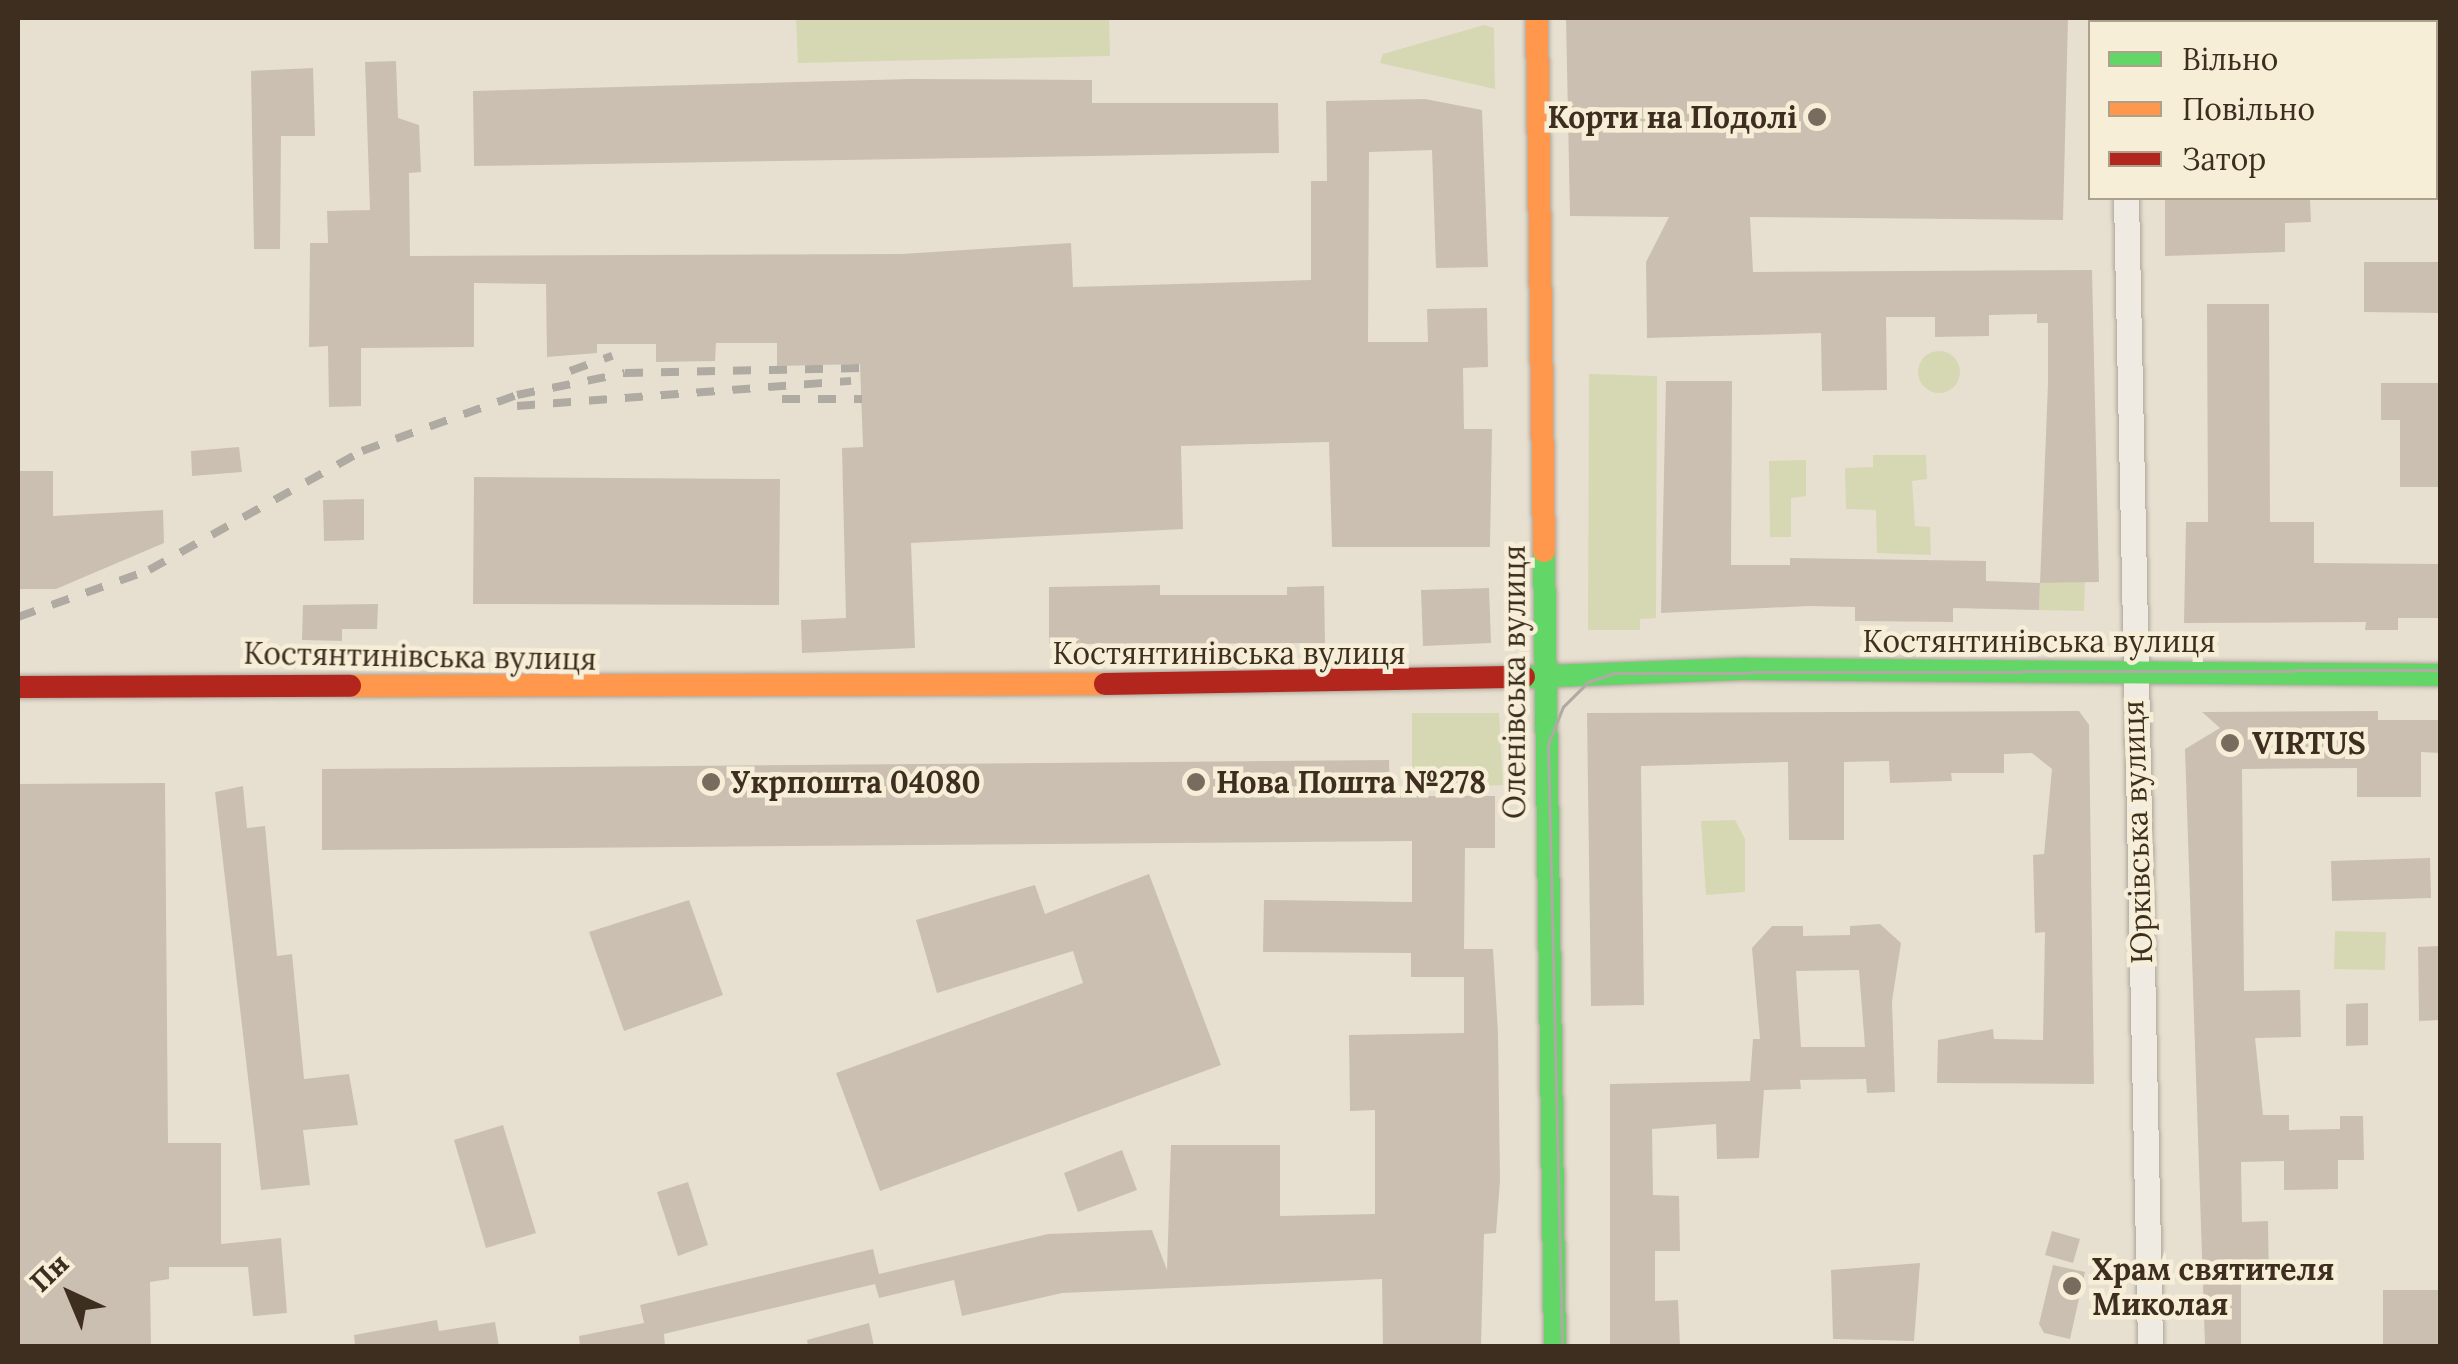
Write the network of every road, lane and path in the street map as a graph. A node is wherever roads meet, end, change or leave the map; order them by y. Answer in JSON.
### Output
{"nodes":[{"id":1,"x":1537,"y":18,"type":"edge"},
{"id":2,"x":2126,"y":200,"type":"edge"},
{"id":3,"x":2132,"y":671,"type":"junction"},
{"id":4,"x":2440,"y":675,"type":"edge"},
{"id":5,"x":1545,"y":681,"type":"junction"},
{"id":6,"x":18,"y":687,"type":"edge"},
{"id":7,"x":1555,"y":1346,"type":"edge"},
{"id":8,"x":2150,"y":1346,"type":"edge"}],
"edges":[{"from":1,"to":5,"type":"main road","name":"Оленівська вулиця"},
{"from":2,"to":3,"type":"street","name":"Юрківська вулиця"},
{"from":3,"to":4,"type":"main road","name":"Костянтинівська вулиця"},
{"from":3,"to":5,"type":"main road","name":"Костянтинівська вулиця"},
{"from":3,"to":8,"type":"street","name":"Юрківська вулиця"},
{"from":5,"to":6,"type":"main road","name":"Костянтинівська вулиця"},
{"from":5,"to":7,"type":"main road","name":"Оленівська вулиця"}]}
